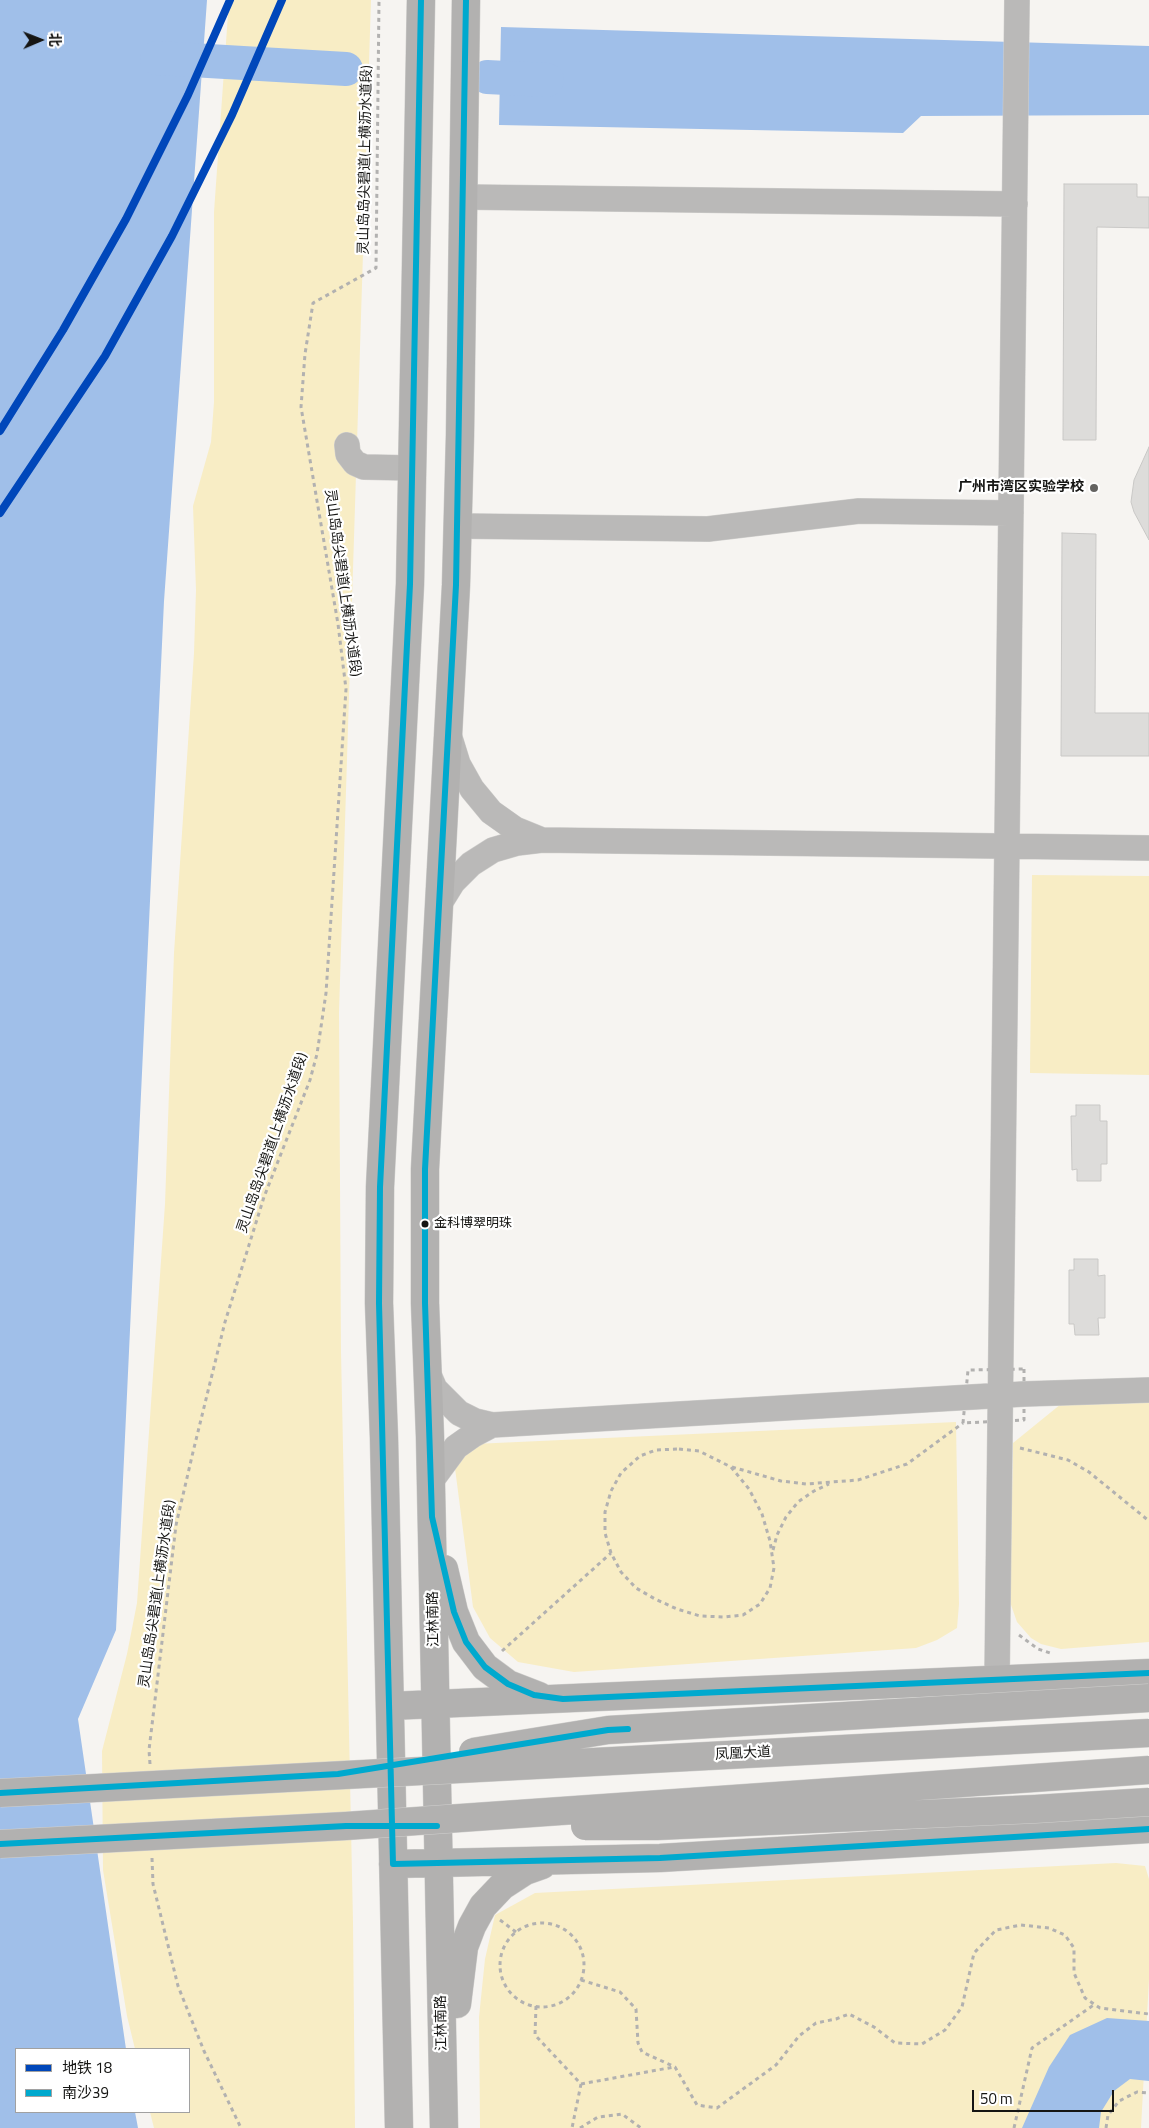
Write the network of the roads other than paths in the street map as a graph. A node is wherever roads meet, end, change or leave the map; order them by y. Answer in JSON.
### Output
{"nodes":[{"id":1,"x":420,"y":0,"type":"edge"},
{"id":2,"x":466,"y":0,"type":"edge"},
{"id":3,"x":1017,"y":0,"type":"edge"},
{"id":4,"x":464,"y":197,"type":"junction"},
{"id":5,"x":1014,"y":204,"type":"junction"},
{"id":6,"x":347,"y":445,"type":"dead end"},
{"id":7,"x":412,"y":468,"type":"junction"},
{"id":8,"x":1011,"y":513,"type":"junction"},
{"id":9,"x":458,"y":526,"type":"junction"},
{"id":10,"x":449,"y":735,"type":"junction"},
{"id":11,"x":542,"y":840,"type":"junction"},
{"id":12,"x":1007,"y":846,"type":"junction"},
{"id":13,"x":1149,"y":848,"type":"edge"},
{"id":14,"x":440,"y":903,"type":"junction"},
{"id":15,"x":428,"y":1373,"type":"junction"},
{"id":16,"x":1149,"y":1390,"type":"edge"},
{"id":17,"x":1000,"y":1396,"type":"junction"},
{"id":18,"x":492,"y":1425,"type":"junction"},
{"id":19,"x":431,"y":1481,"type":"junction"},
{"id":20,"x":432,"y":1518,"type":"junction"},
{"id":21,"x":1149,"y":1673,"type":"edge"},
{"id":22,"x":997,"y":1680,"type":"junction"},
{"id":23,"x":1149,"y":1698,"type":"edge"},
{"id":24,"x":563,"y":1699,"type":"junction"},
{"id":25,"x":436,"y":1704,"type":"junction"},
{"id":26,"x":390,"y":1706,"type":"junction"},
{"id":27,"x":1149,"y":1734,"type":"edge"},
{"id":28,"x":1149,"y":1770,"type":"edge"},
{"id":29,"x":338,"y":1774,"type":"junction"},
{"id":30,"x":0,"y":1793,"type":"edge"},
{"id":31,"x":1149,"y":1802,"type":"edge"},
{"id":32,"x":346,"y":1826,"type":"junction"},
{"id":33,"x":1144,"y":1833,"type":"edge"},
{"id":34,"x":0,"y":1844,"type":"edge"},
{"id":35,"x":551,"y":1862,"type":"junction"},
{"id":36,"x":393,"y":1864,"type":"junction"},
{"id":37,"x":439,"y":1864,"type":"junction"},
{"id":38,"x":399,"y":2128,"type":"edge"},
{"id":39,"x":445,"y":2128,"type":"edge"}],
"edges":[{"from":1,"to":7,"type":"main road"},
{"from":2,"to":4,"type":"main road","name":"江林南路"},
{"from":3,"to":5,"type":"street"},
{"from":4,"to":5,"type":"street"},
{"from":4,"to":9,"type":"main road","name":"江林南路"},
{"from":5,"to":8,"type":"street"},
{"from":6,"to":7,"type":"street"},
{"from":7,"to":26,"type":"main road"},
{"from":8,"to":9,"type":"street"},
{"from":8,"to":12,"type":"street"},
{"from":9,"to":10,"type":"main road","name":"江林南路"},
{"from":10,"to":11,"type":"street"},
{"from":10,"to":14,"type":"main road","name":"江林南路"},
{"from":11,"to":12,"type":"street"},
{"from":11,"to":14,"type":"street"},
{"from":12,"to":13,"type":"street"},
{"from":12,"to":17,"type":"street"},
{"from":14,"to":15,"type":"main road","name":"江林南路"},
{"from":15,"to":18,"type":"street"},
{"from":15,"to":19,"type":"main road","name":"江林南路"},
{"from":16,"to":17,"type":"street"},
{"from":17,"to":18,"type":"street"},
{"from":17,"to":22,"type":"street"},
{"from":18,"to":19,"type":"street"},
{"from":19,"to":20,"type":"main road","name":"江林南路"},
{"from":20,"to":24,"type":"main road"},
{"from":20,"to":25,"type":"main road","name":"江林南路"},
{"from":21,"to":22,"type":"main road"},
{"from":22,"to":24,"type":"main road"},
{"from":23,"to":29,"type":"main road","bridge":true},
{"from":24,"to":25,"type":"main road"},
{"from":25,"to":26,"type":"main road"},
{"from":25,"to":37,"type":"main road","name":"江林南路"},
{"from":26,"to":36,"type":"main road"},
{"from":27,"to":29,"type":"main road","name":"凤凰大道","bridge":true},
{"from":28,"to":32,"type":"main road","bridge":true},
{"from":29,"to":30,"type":"main road","bridge":true},
{"from":31,"to":32,"type":"main road","bridge":true},
{"from":32,"to":34,"type":"main road","bridge":true},
{"from":33,"to":35,"type":"main road"},
{"from":35,"to":37,"type":"main road"},
{"from":35,"to":39,"type":"main road"},
{"from":36,"to":37,"type":"main road"},
{"from":36,"to":38,"type":"main road"},
{"from":37,"to":39,"type":"main road","name":"江林南路"}]}
